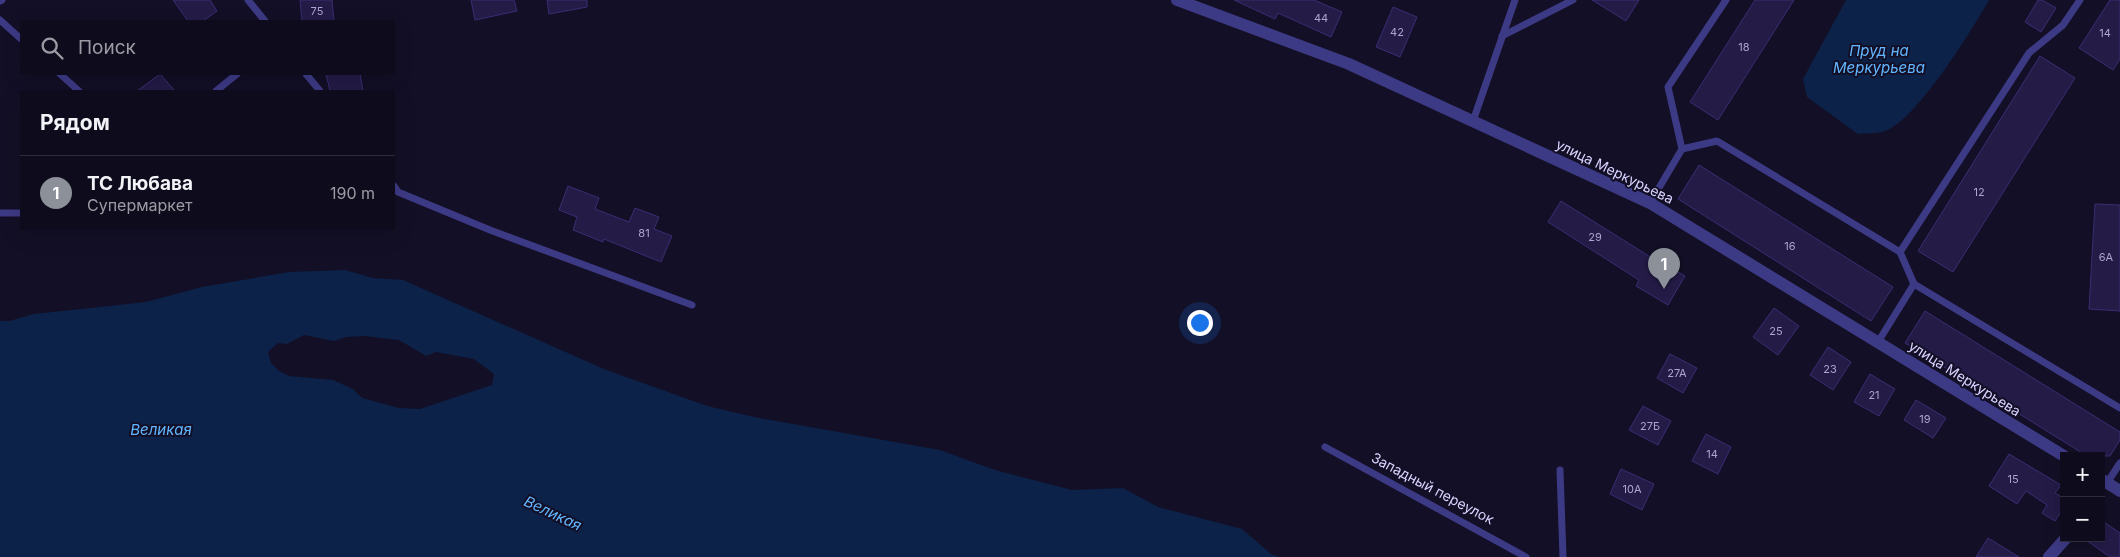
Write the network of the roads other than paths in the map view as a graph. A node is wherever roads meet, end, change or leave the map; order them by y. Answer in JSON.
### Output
{"nodes":[{"id":1,"x":248,"y":0,"type":"edge"},
{"id":2,"x":1177,"y":0,"type":"edge"},
{"id":3,"x":1515,"y":0,"type":"edge"},
{"id":4,"x":1573,"y":0,"type":"edge"},
{"id":5,"x":1726,"y":0,"type":"edge"},
{"id":6,"x":2080,"y":0,"type":"edge"},
{"id":7,"x":0,"y":20,"type":"edge"},
{"id":8,"x":264,"y":20,"type":"edge"},
{"id":9,"x":1502,"y":36,"type":"junction"},
{"id":10,"x":20,"y":38,"type":"edge"},
{"id":11,"x":61,"y":75,"type":"edge"},
{"id":12,"x":235,"y":75,"type":"edge"},
{"id":13,"x":307,"y":75,"type":"edge"},
{"id":14,"x":78,"y":90,"type":"edge"},
{"id":15,"x":217,"y":90,"type":"edge"},
{"id":16,"x":319,"y":90,"type":"edge"},
{"id":17,"x":1473,"y":120,"type":"junction"},
{"id":18,"x":1682,"y":148,"type":"junction"},
{"id":19,"x":395,"y":188,"type":"edge"},
{"id":20,"x":1650,"y":202,"type":"junction"},
{"id":21,"x":0,"y":213,"type":"edge"},
{"id":22,"x":20,"y":213,"type":"edge"},
{"id":23,"x":1900,"y":252,"type":"junction"},
{"id":24,"x":1914,"y":284,"type":"junction"},
{"id":25,"x":692,"y":305,"type":"dead end"},
{"id":26,"x":1878,"y":342,"type":"junction"},
{"id":27,"x":2120,"y":408,"type":"edge"},
{"id":28,"x":1325,"y":447,"type":"dead end"},
{"id":29,"x":2060,"y":454,"type":"edge"},
{"id":30,"x":2120,"y":463,"type":"edge"},
{"id":31,"x":1560,"y":470,"type":"dead end"},
{"id":32,"x":2105,"y":482,"type":"edge"},
{"id":33,"x":2105,"y":486,"type":"edge"},
{"id":34,"x":2120,"y":491,"type":"edge"},
{"id":35,"x":2062,"y":542,"type":"edge"},
{"id":36,"x":1526,"y":557,"type":"edge"},
{"id":37,"x":1562,"y":557,"type":"edge"},
{"id":38,"x":2049,"y":557,"type":"edge"}],
"edges":[{"from":1,"to":8,"type":"lane"},
{"from":2,"to":17,"type":"street","name":"улица Меркурьева"},
{"from":3,"to":9,"type":"lane"},
{"from":4,"to":9,"type":"lane"},
{"from":5,"to":18,"type":"lane"},
{"from":6,"to":23,"type":"lane"},
{"from":7,"to":10,"type":"lane"},
{"from":9,"to":17,"type":"lane"},
{"from":11,"to":14,"type":"lane"},
{"from":12,"to":15,"type":"lane"},
{"from":13,"to":16,"type":"lane"},
{"from":17,"to":20,"type":"street","name":"улица Меркурьева"},
{"from":18,"to":20,"type":"lane"},
{"from":18,"to":23,"type":"lane"},
{"from":19,"to":25,"type":"lane"},
{"from":20,"to":26,"type":"street","name":"улица Меркурьева"},
{"from":21,"to":22,"type":"lane"},
{"from":23,"to":24,"type":"lane"},
{"from":24,"to":26,"type":"lane"},
{"from":24,"to":27,"type":"lane"},
{"from":26,"to":29,"type":"street","name":"улица Меркурьева"},
{"from":28,"to":36,"type":"lane","name":"Западный переулок"},
{"from":30,"to":32,"type":"lane"},
{"from":31,"to":37,"type":"lane"},
{"from":33,"to":34,"type":"street"},
{"from":35,"to":38,"type":"street"}]}
